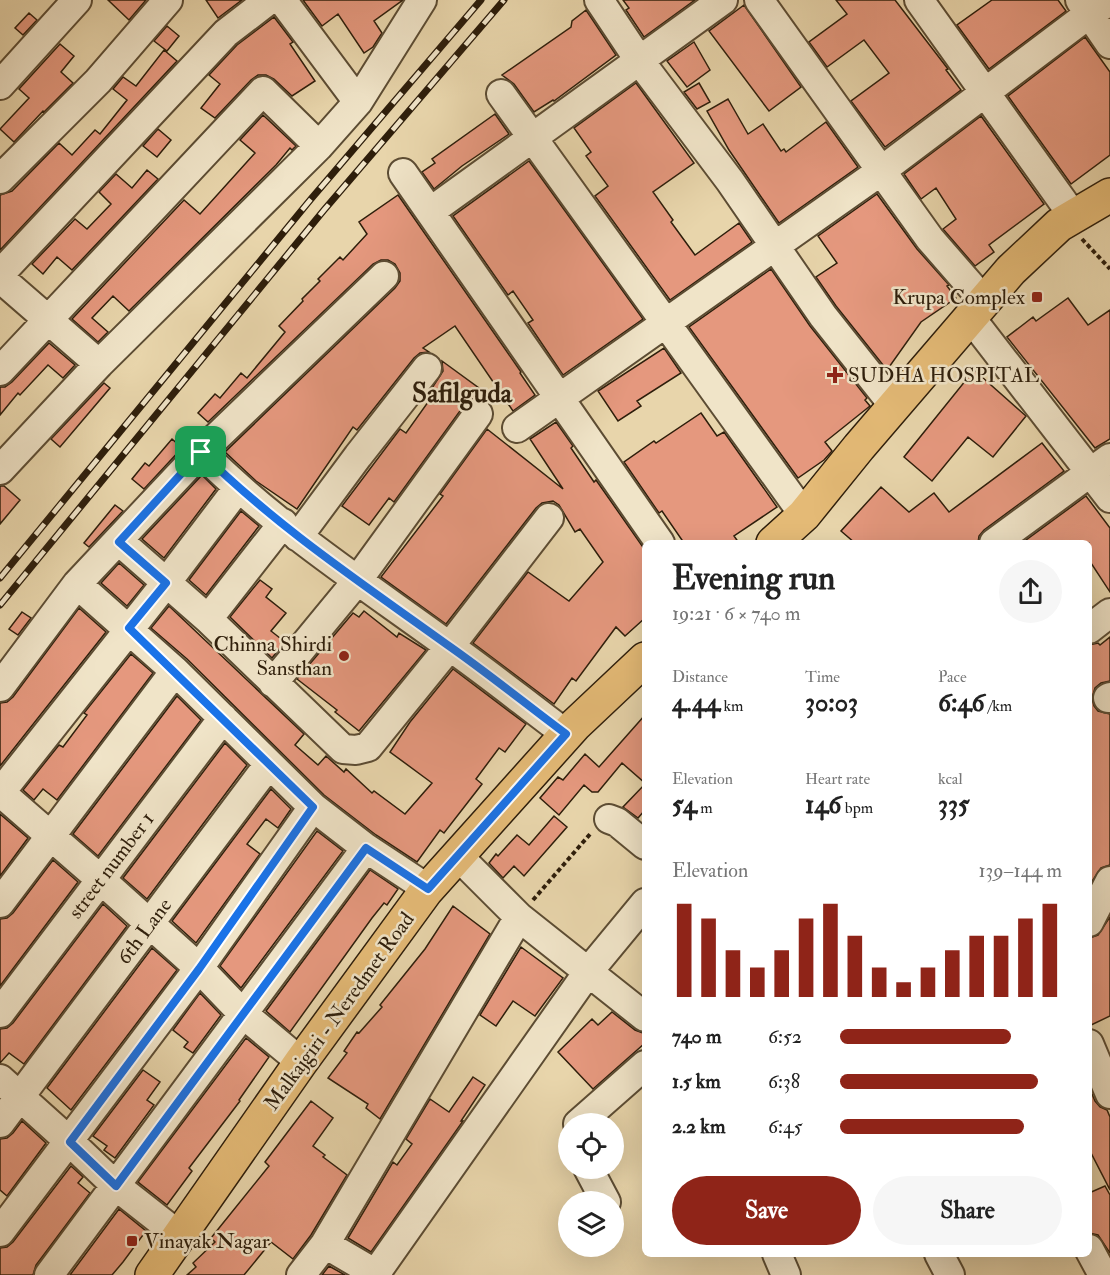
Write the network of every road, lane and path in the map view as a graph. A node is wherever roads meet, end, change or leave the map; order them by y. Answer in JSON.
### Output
{"nodes":[{"id":1,"x":77,"y":0,"type":"edge"},
{"id":2,"x":168,"y":0,"type":"edge"},
{"id":3,"x":269,"y":0,"type":"edge"},
{"id":4,"x":282,"y":0,"type":"edge"},
{"id":5,"x":422,"y":0,"type":"edge"},
{"id":6,"x":599,"y":0,"type":"edge"},
{"id":7,"x":723,"y":0,"type":"edge"},
{"id":8,"x":759,"y":0,"type":"edge"},
{"id":9,"x":919,"y":0,"type":"edge"},
{"id":10,"x":1093,"y":5,"type":"edge"},
{"id":11,"x":1110,"y":44,"type":"edge"},
{"id":12,"x":639,"y":60,"type":"junction"},
{"id":13,"x":0,"y":85,"type":"edge"},
{"id":14,"x":984,"y":93,"type":"junction"},
{"id":15,"x":501,"y":94,"type":"dead end"},
{"id":16,"x":358,"y":102,"type":"junction"},
{"id":17,"x":532,"y":138,"type":"junction"},
{"id":18,"x":319,"y":146,"type":"junction"},
{"id":19,"x":881,"y":171,"type":"junction"},
{"id":20,"x":403,"y":173,"type":"dead end"},
{"id":21,"x":0,"y":179,"type":"edge"},
{"id":22,"x":1110,"y":195,"type":"edge"},
{"id":23,"x":431,"y":212,"type":"junction"},
{"id":24,"x":1076,"y":228,"type":"junction"},
{"id":25,"x":776,"y":247,"type":"junction"},
{"id":26,"x":1110,"y":269,"type":"edge"},
{"id":27,"x":0,"y":276,"type":"edge"},
{"id":28,"x":384,"y":276,"type":"dead end"},
{"id":29,"x":977,"y":309,"type":"junction"},
{"id":30,"x":48,"y":320,"type":"junction"},
{"id":31,"x":665,"y":323,"type":"junction"},
{"id":32,"x":99,"y":364,"type":"junction"},
{"id":33,"x":427,"y":368,"type":"dead end"},
{"id":34,"x":0,"y":371,"type":"edge"},
{"id":35,"x":559,"y":398,"type":"junction"},
{"id":36,"x":895,"y":407,"type":"junction"},
{"id":37,"x":478,"y":414,"type":"dead end"},
{"id":38,"x":518,"y":428,"type":"dead end"},
{"id":39,"x":201,"y":452,"type":"junction"},
{"id":40,"x":1101,"y":465,"type":"edge"},
{"id":41,"x":0,"y":470,"type":"edge"},
{"id":42,"x":237,"y":488,"type":"junction"},
{"id":43,"x":1110,"y":498,"type":"edge"},
{"id":44,"x":804,"y":515,"type":"junction"},
{"id":45,"x":549,"y":518,"type":"dead end"},
{"id":46,"x":291,"y":530,"type":"junction"},
{"id":47,"x":658,"y":540,"type":"edge"},
{"id":48,"x":776,"y":540,"type":"edge"},
{"id":49,"x":998,"y":540,"type":"edge"},
{"id":50,"x":119,"y":542,"type":"junction"},
{"id":51,"x":357,"y":581,"type":"junction"},
{"id":52,"x":166,"y":583,"type":"junction"},
{"id":53,"x":77,"y":584,"type":"junction"},
{"id":54,"x":1110,"y":613,"type":"edge"},
{"id":55,"x":208,"y":619,"type":"junction"},
{"id":56,"x":1092,"y":627,"type":"edge"},
{"id":57,"x":129,"y":628,"type":"junction"},
{"id":58,"x":450,"y":646,"type":"junction"},
{"id":59,"x":642,"y":662,"type":"edge"},
{"id":60,"x":175,"y":671,"type":"junction"},
{"id":61,"x":273,"y":683,"type":"junction"},
{"id":62,"x":0,"y":687,"type":"edge"},
{"id":63,"x":223,"y":718,"type":"junction"},
{"id":64,"x":566,"y":734,"type":"junction"},
{"id":65,"x":268,"y":764,"type":"junction"},
{"id":66,"x":0,"y":792,"type":"edge"},
{"id":67,"x":313,"y":807,"type":"junction"},
{"id":68,"x":609,"y":819,"type":"joint"},
{"id":69,"x":51,"y":836,"type":"junction"},
{"id":70,"x":642,"y":842,"type":"edge"},
{"id":71,"x":366,"y":848,"type":"junction"},
{"id":72,"x":457,"y":855,"type":"junction"},
{"id":73,"x":100,"y":879,"type":"junction"},
{"id":74,"x":1110,"y":881,"type":"edge"},
{"id":75,"x":428,"y":889,"type":"junction"},
{"id":76,"x":0,"y":903,"type":"edge"},
{"id":77,"x":642,"y":907,"type":"edge"},
{"id":78,"x":1092,"y":916,"type":"edge"},
{"id":79,"x":519,"y":917,"type":"junction"},
{"id":80,"x":149,"y":924,"type":"junction"},
{"id":81,"x":1110,"y":927,"type":"edge"},
{"id":82,"x":1092,"y":930,"type":"edge"},
{"id":83,"x":199,"y":969,"type":"junction"},
{"id":84,"x":588,"y":972,"type":"junction"},
{"id":85,"x":0,"y":1013,"type":"edge"},
{"id":86,"x":242,"y":1013,"type":"junction"},
{"id":87,"x":642,"y":1015,"type":"edge"},
{"id":88,"x":1096,"y":1060,"type":"edge"},
{"id":89,"x":301,"y":1062,"type":"junction"},
{"id":90,"x":642,"y":1068,"type":"edge"},
{"id":91,"x":10,"y":1089,"type":"edge"},
{"id":92,"x":1110,"y":1094,"type":"edge"},
{"id":93,"x":590,"y":1113,"type":"edge"},
{"id":94,"x":0,"y":1123,"type":"edge"},
{"id":95,"x":70,"y":1142,"type":"junction"},
{"id":96,"x":116,"y":1186,"type":"junction"},
{"id":97,"x":0,"y":1232,"type":"edge"},
{"id":98,"x":181,"y":1237,"type":"junction"},
{"id":99,"x":325,"y":1244,"type":"junction"},
{"id":100,"x":1092,"y":1255,"type":"edge"},
{"id":101,"x":778,"y":1257,"type":"edge"},
{"id":102,"x":941,"y":1257,"type":"edge"},
{"id":103,"x":154,"y":1274,"type":"edge"},
{"id":104,"x":377,"y":1274,"type":"edge"},
{"id":105,"x":49,"y":1275,"type":"edge"},
{"id":106,"x":301,"y":1275,"type":"edge"},
{"id":107,"x":786,"y":1275,"type":"edge"},
{"id":108,"x":950,"y":1275,"type":"edge"},
{"id":109,"x":1103,"y":1275,"type":"edge"}],
"edges":[{"from":1,"to":13,"type":"street"},
{"from":2,"to":21,"type":"street"},
{"from":3,"to":27,"type":"street"},
{"from":4,"to":16,"type":"street"},
{"from":5,"to":16,"type":"street"},
{"from":6,"to":12,"type":"street"},
{"from":7,"to":12,"type":"street"},
{"from":8,"to":19,"type":"street"},
{"from":9,"to":14,"type":"street"},
{"from":10,"to":11,"type":"street"},
{"from":10,"to":14,"type":"street"},
{"from":12,"to":17,"type":"street"},
{"from":12,"to":25,"type":"street"},
{"from":14,"to":19,"type":"street"},
{"from":14,"to":24,"type":"street"},
{"from":15,"to":17,"type":"street"},
{"from":16,"to":18,"type":"street"},
{"from":17,"to":23,"type":"street"},
{"from":17,"to":31,"type":"street"},
{"from":18,"to":30,"type":"street"},
{"from":18,"to":32,"type":"street"},
{"from":19,"to":25,"type":"street"},
{"from":19,"to":29,"type":"street"},
{"from":20,"to":23,"type":"street"},
{"from":22,"to":24,"type":"main road"},
{"from":23,"to":35,"type":"street"},
{"from":24,"to":26,"type":"path"},
{"from":24,"to":29,"type":"main road"},
{"from":25,"to":31,"type":"street"},
{"from":25,"to":36,"type":"street"},
{"from":27,"to":30,"type":"street"},
{"from":28,"to":39,"type":"street"},
{"from":29,"to":36,"type":"main road"},
{"from":29,"to":40,"type":"street"},
{"from":30,"to":32,"type":"street"},
{"from":30,"to":34,"type":"street"},
{"from":31,"to":35,"type":"street"},
{"from":31,"to":44,"type":"street"},
{"from":32,"to":41,"type":"street"},
{"from":33,"to":46,"type":"street"},
{"from":35,"to":38,"type":"street"},
{"from":35,"to":47,"type":"street"},
{"from":36,"to":44,"type":"main road"},
{"from":37,"to":51,"type":"street"},
{"from":39,"to":42,"type":"street"},
{"from":39,"to":50,"type":"street"},
{"from":40,"to":43,"type":"street"},
{"from":40,"to":49,"type":"street"},
{"from":42,"to":46,"type":"street"},
{"from":42,"to":52,"type":"street"},
{"from":44,"to":48,"type":"main road"},
{"from":45,"to":58,"type":"street"},
{"from":46,"to":51,"type":"street"},
{"from":46,"to":55,"type":"street"},
{"from":50,"to":52,"type":"street"},
{"from":50,"to":53,"type":"street"},
{"from":51,"to":58,"type":"street"},
{"from":51,"to":61,"type":"street"},
{"from":52,"to":55,"type":"street"},
{"from":52,"to":57,"type":"street"},
{"from":53,"to":57,"type":"street"},
{"from":53,"to":62,"type":"street"},
{"from":54,"to":56,"type":"street"},
{"from":55,"to":61,"type":"street"},
{"from":57,"to":60,"type":"street"},
{"from":57,"to":66,"type":"street"},
{"from":58,"to":61,"type":"street"},
{"from":58,"to":64,"type":"street"},
{"from":59,"to":64,"type":"main road","name":"Malkajgiri - Neredmet Road"},
{"from":60,"to":63,"type":"street"},
{"from":60,"to":69,"type":"street"},
{"from":63,"to":65,"type":"street"},
{"from":63,"to":73,"type":"street","name":"street number 1"},
{"from":64,"to":72,"type":"main road","name":"Malkajgiri - Neredmet Road"},
{"from":65,"to":67,"type":"street"},
{"from":65,"to":80,"type":"street","name":"6th Lane"},
{"from":66,"to":69,"type":"street"},
{"from":67,"to":71,"type":"street"},
{"from":67,"to":83,"type":"street"},
{"from":68,"to":70,"type":"street"},
{"from":68,"to":79,"type":"path"},
{"from":69,"to":73,"type":"street"},
{"from":69,"to":76,"type":"street"},
{"from":71,"to":75,"type":"street"},
{"from":71,"to":86,"type":"street"},
{"from":72,"to":75,"type":"main road","name":"Malkajgiri - Neredmet Road"},
{"from":72,"to":79,"type":"street"},
{"from":73,"to":80,"type":"street"},
{"from":73,"to":85,"type":"street","name":"street number 1"},
{"from":74,"to":78,"type":"street"},
{"from":75,"to":89,"type":"main road","name":"Malkajgiri - Neredmet Road"},
{"from":77,"to":84,"type":"street"},
{"from":79,"to":84,"type":"street"},
{"from":79,"to":99,"type":"street"},
{"from":80,"to":83,"type":"street"},
{"from":80,"to":91,"type":"street","name":"6th Lane"},
{"from":81,"to":82,"type":"street"},
{"from":83,"to":86,"type":"street"},
{"from":83,"to":95,"type":"street"},
{"from":84,"to":87,"type":"street"},
{"from":84,"to":104,"type":"street"},
{"from":86,"to":89,"type":"street"},
{"from":86,"to":96,"type":"street"},
{"from":88,"to":92,"type":"street"},
{"from":89,"to":98,"type":"main road","name":"Malkajgiri - Neredmet Road"},
{"from":90,"to":93,"type":"street"},
{"from":91,"to":94,"type":"street","name":"6th Lane"},
{"from":91,"to":95,"type":"street"},
{"from":95,"to":96,"type":"street"},
{"from":95,"to":97,"type":"street"},
{"from":96,"to":98,"type":"street"},
{"from":96,"to":105,"type":"street"},
{"from":98,"to":103,"type":"main road","name":"Malkajgiri - Neredmet Road"},
{"from":99,"to":104,"type":"street"},
{"from":99,"to":106,"type":"street"},
{"from":100,"to":109,"type":"street"},
{"from":101,"to":107,"type":"street"},
{"from":102,"to":108,"type":"street"}]}
